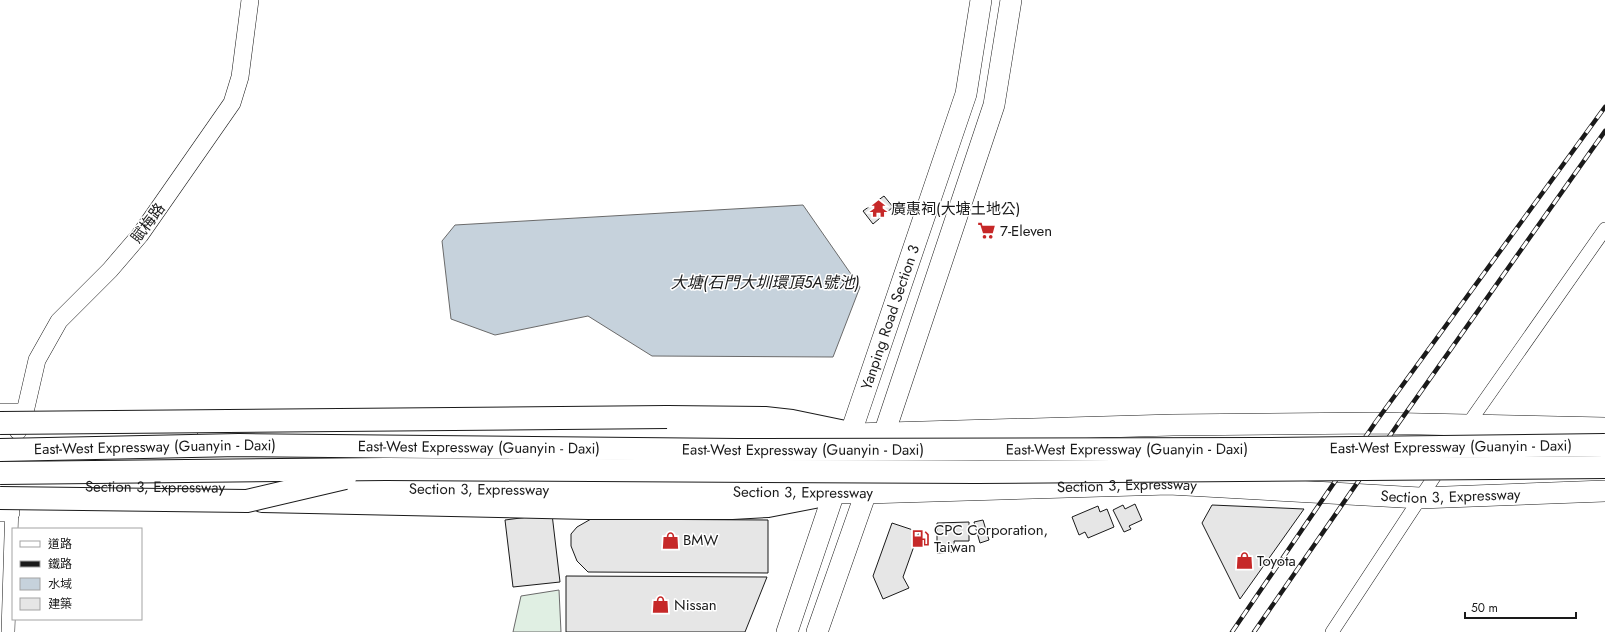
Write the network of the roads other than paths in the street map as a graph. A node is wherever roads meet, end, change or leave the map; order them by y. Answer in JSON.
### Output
{"nodes":[{"id":1,"x":250,"y":0,"type":"edge"},
{"id":2,"x":981,"y":0,"type":"edge"},
{"id":3,"x":1011,"y":0,"type":"edge"},
{"id":4,"x":1605,"y":229,"type":"edge"},
{"id":5,"x":0,"y":412,"type":"edge"},
{"id":6,"x":1468,"y":424,"type":"junction"},
{"id":7,"x":9,"y":426,"type":"edge"},
{"id":8,"x":1605,"y":428,"type":"edge"},
{"id":9,"x":1037,"y":429,"type":"junction"},
{"id":10,"x":850,"y":433,"type":"junction"},
{"id":11,"x":884,"y":433,"type":"junction"},
{"id":12,"x":239,"y":445,"type":"junction"},
{"id":13,"x":1605,"y":445,"type":"edge"},
{"id":14,"x":0,"y":450,"type":"edge"},
{"id":15,"x":1605,"y":467,"type":"edge"},
{"id":16,"x":386,"y":469,"type":"junction"},
{"id":17,"x":1030,"y":488,"type":"junction"},
{"id":18,"x":1605,"y":491,"type":"edge"},
{"id":19,"x":835,"y":493,"type":"junction"},
{"id":20,"x":866,"y":493,"type":"junction"},
{"id":21,"x":4,"y":495,"type":"edge"},
{"id":22,"x":1420,"y":498,"type":"junction"},
{"id":23,"x":247,"y":501,"type":"junction"},
{"id":24,"x":8,"y":632,"type":"edge"},
{"id":25,"x":787,"y":632,"type":"edge"},
{"id":26,"x":817,"y":632,"type":"edge"},
{"id":27,"x":1332,"y":632,"type":"edge"}],
"edges":[{"from":1,"to":7,"type":"street","name":"賦梅路"},
{"from":2,"to":10,"type":"main road","name":"Yanping Road Section 3"},
{"from":3,"to":11,"type":"main road","name":"Yanping Road Section 3"},
{"from":4,"to":6,"type":"street"},
{"from":5,"to":7,"type":"street"},
{"from":6,"to":8,"type":"main road"},
{"from":6,"to":9,"type":"main road"},
{"from":6,"to":22,"type":"street"},
{"from":7,"to":10,"type":"main road"},
{"from":7,"to":10,"type":"highway","bridge":true},
{"from":7,"to":12,"type":"highway","bridge":true},
{"from":9,"to":11,"type":"main road"},
{"from":9,"to":17,"type":"street"},
{"from":10,"to":11,"type":"main road"},
{"from":10,"to":19,"type":"main road","name":"Yanping Road Section 3"},
{"from":11,"to":20,"type":"main road","name":"Yanping Road Section 3"},
{"from":12,"to":13,"type":"highway","name":"East-West Expressway (Guanyin - Daxi)","bridge":true},
{"from":12,"to":14,"type":"highway","name":"East-West Expressway (Guanyin - Daxi)","bridge":true},
{"from":15,"to":16,"type":"highway","name":"East-West Expressway (Guanyin - Daxi)","bridge":true},
{"from":16,"to":21,"type":"highway","name":"East-West Expressway (Guanyin - Daxi)","bridge":true},
{"from":16,"to":23,"type":"highway","bridge":true},
{"from":17,"to":20,"type":"main road","name":"Section 3, Expressway"},
{"from":17,"to":22,"type":"main road","name":"Section 3, Expressway"},
{"from":18,"to":22,"type":"main road","name":"Section 3, Expressway"},
{"from":19,"to":20,"type":"main road","name":"Section 3, Expressway"},
{"from":19,"to":21,"type":"main road","name":"Section 3, Expressway"},
{"from":19,"to":23,"type":"highway","bridge":true},
{"from":19,"to":25,"type":"main road","name":"Yanping Road Section 3"},
{"from":20,"to":26,"type":"main road","name":"Yanping Road Section 3"},
{"from":21,"to":23,"type":"highway","bridge":true},
{"from":21,"to":24,"type":"street"},
{"from":22,"to":27,"type":"street"}]}
